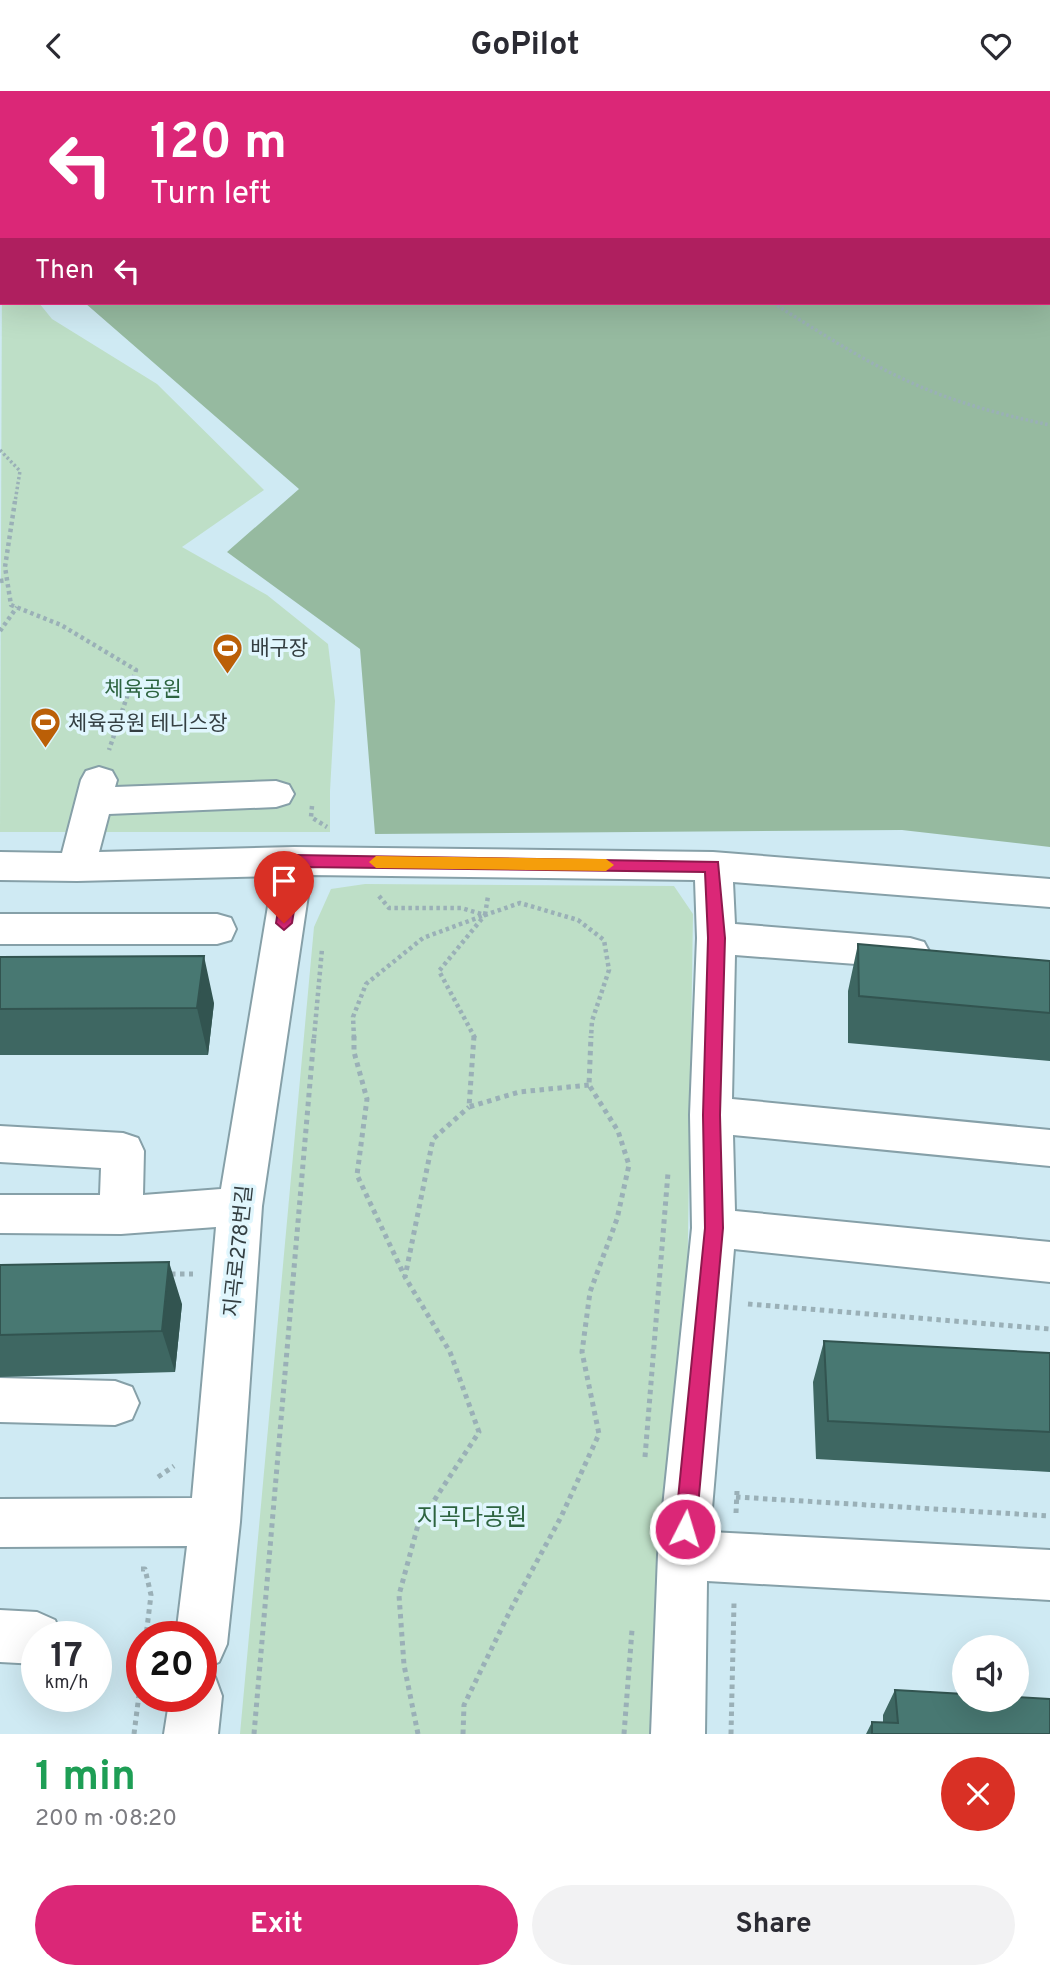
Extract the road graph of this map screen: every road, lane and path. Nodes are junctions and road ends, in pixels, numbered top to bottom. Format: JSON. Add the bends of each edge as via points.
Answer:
{"nodes":[{"id":1,"x":777,"y":305,"type":"edge"},
{"id":2,"x":1050,"y":425,"type":"edge"},
{"id":3,"x":0,"y":450,"type":"edge"},
{"id":4,"x":7,"y":580,"type":"junction"},
{"id":5,"x":0,"y":581,"type":"edge"},
{"id":6,"x":17,"y":607,"type":"junction"},
{"id":7,"x":0,"y":631,"type":"edge"},
{"id":8,"x":96,"y":791,"type":"junction"},
{"id":9,"x":276,"y":795,"type":"joint"},
{"id":10,"x":333,"y":830,"type":"dead end"},
{"id":11,"x":294,"y":861,"type":"junction"},
{"id":12,"x":0,"y":866,"type":"edge"},
{"id":13,"x":713,"y":866,"type":"junction"},
{"id":14,"x":77,"y":867,"type":"junction"},
{"id":15,"x":374,"y":888,"type":"dead end"},
{"id":16,"x":489,"y":890,"type":"dead end"},
{"id":17,"x":1050,"y":893,"type":"edge"},
{"id":18,"x":485,"y":915,"type":"junction"},
{"id":19,"x":0,"y":929,"type":"edge"},
{"id":20,"x":216,"y":929,"type":"dead end"},
{"id":21,"x":716,"y":938,"type":"junction"},
{"id":22,"x":322,"y":946,"type":"dead end"},
{"id":23,"x":941,"y":955,"type":"edge"},
{"id":24,"x":589,"y":1085,"type":"junction"},
{"id":25,"x":469,"y":1107,"type":"junction"},
{"id":26,"x":711,"y":1115,"type":"junction"},
{"id":27,"x":0,"y":1144,"type":"edge"},
{"id":28,"x":1050,"y":1148,"type":"edge"},
{"id":29,"x":669,"y":1164,"type":"dead end"},
{"id":30,"x":240,"y":1206,"type":"junction"},
{"id":31,"x":0,"y":1214,"type":"edge"},
{"id":32,"x":121,"y":1215,"type":"junction"},
{"id":33,"x":714,"y":1228,"type":"junction"},
{"id":34,"x":1050,"y":1262,"type":"edge"},
{"id":35,"x":161,"y":1274,"type":"edge"},
{"id":36,"x":201,"y":1275,"type":"dead end"},
{"id":37,"x":405,"y":1277,"type":"junction"},
{"id":38,"x":748,"y":1315,"type":"dead end"},
{"id":39,"x":1050,"y":1329,"type":"edge"},
{"id":40,"x":649,"y":1399,"type":"dead end"},
{"id":41,"x":0,"y":1400,"type":"edge"},
{"id":42,"x":115,"y":1403,"type":"dead end"},
{"id":43,"x":737,"y":1484,"type":"dead end"},
{"id":44,"x":736,"y":1497,"type":"junction"},
{"id":45,"x":1050,"y":1516,"type":"edge"},
{"id":46,"x":215,"y":1522,"type":"junction"},
{"id":47,"x":0,"y":1523,"type":"edge"},
{"id":48,"x":683,"y":1555,"type":"junction"},
{"id":49,"x":735,"y":1558,"type":"junction"},
{"id":50,"x":145,"y":1569,"type":"dead end"},
{"id":51,"x":1050,"y":1575,"type":"edge"},
{"id":52,"x":148,"y":1621,"type":"edge"},
{"id":53,"x":204,"y":1621,"type":"edge"},
{"id":54,"x":0,"y":1636,"type":"edge"},
{"id":55,"x":21,"y":1637,"type":"edge"},
{"id":56,"x":137,"y":1712,"type":"edge"},
{"id":57,"x":194,"y":1712,"type":"edge"},
{"id":58,"x":134,"y":1734,"type":"edge"},
{"id":59,"x":191,"y":1734,"type":"edge"},
{"id":60,"x":254,"y":1734,"type":"edge"},
{"id":61,"x":418,"y":1734,"type":"edge"},
{"id":62,"x":463,"y":1734,"type":"edge"},
{"id":63,"x":678,"y":1734,"type":"edge"},
{"id":64,"x":731,"y":1734,"type":"edge"}],
"edges":[{"from":1,"to":2,"type":"path","via":[[913,383],[969,405]]},
{"from":3,"to":4,"type":"path","via":[[20,471],[5,567]]},
{"from":4,"to":5,"type":"path"},
{"from":4,"to":6,"type":"path","via":[[11,605]]},
{"from":6,"to":7,"type":"path"},
{"from":6,"to":8,"type":"path","via":[[61,625],[136,670]]},
{"from":8,"to":9,"type":"street"},
{"from":8,"to":14,"type":"street"},
{"from":9,"to":10,"type":"path","via":[[313,796],[311,817]]},
{"from":11,"to":13,"type":"street"},
{"from":11,"to":14,"type":"street"},
{"from":11,"to":30,"type":"street","name":"지곡로278번길"},
{"from":12,"to":14,"type":"street"},
{"from":13,"to":17,"type":"street"},
{"from":13,"to":21,"type":"street"},
{"from":15,"to":18,"type":"path","via":[[388,908],[461,908]]},
{"from":16,"to":18,"type":"path"},
{"from":18,"to":24,"type":"path","via":[[520,903],[544,908],[578,921],[604,940],[609,970],[592,1021]]},
{"from":18,"to":25,"type":"path","via":[[439,971],[475,1038]]},
{"from":18,"to":37,"type":"path","via":[[423,938],[366,984],[353,1017],[354,1052],[367,1099],[357,1175]]},
{"from":19,"to":20,"type":"street"},
{"from":21,"to":23,"type":"street"},
{"from":21,"to":26,"type":"street"},
{"from":22,"to":60,"type":"path"},
{"from":24,"to":25,"type":"path","via":[[519,1092]]},
{"from":24,"to":62,"type":"path","via":[[618,1131],[629,1165],[617,1219],[590,1292],[582,1352],[599,1434],[464,1706]]},
{"from":25,"to":37,"type":"path","via":[[433,1139]]},
{"from":26,"to":28,"type":"street"},
{"from":26,"to":33,"type":"street"},
{"from":27,"to":32,"type":"street","via":[[123,1151]]},
{"from":29,"to":40,"type":"path"},
{"from":30,"to":32,"type":"street"},
{"from":30,"to":46,"type":"street","name":"지곡로278번길"},
{"from":31,"to":32,"type":"street"},
{"from":33,"to":34,"type":"street"},
{"from":33,"to":48,"type":"street"},
{"from":35,"to":36,"type":"path"},
{"from":37,"to":61,"type":"path","via":[[450,1352],[479,1432],[418,1525],[399,1595],[404,1665]]},
{"from":38,"to":39,"type":"path","via":[[748,1303]]},
{"from":41,"to":42,"type":"street"},
{"from":43,"to":44,"type":"path"},
{"from":44,"to":45,"type":"path"},
{"from":44,"to":49,"type":"path"},
{"from":46,"to":47,"type":"street"},
{"from":46,"to":53,"type":"street","name":"지곡로278번길"},
{"from":48,"to":49,"type":"street"},
{"from":48,"to":63,"type":"street"},
{"from":49,"to":51,"type":"street"},
{"from":49,"to":64,"type":"path"},
{"from":50,"to":52,"type":"path","via":[[151,1595]]},
{"from":54,"to":55,"type":"street"},
{"from":56,"to":58,"type":"path"},
{"from":57,"to":59,"type":"street"}]}
